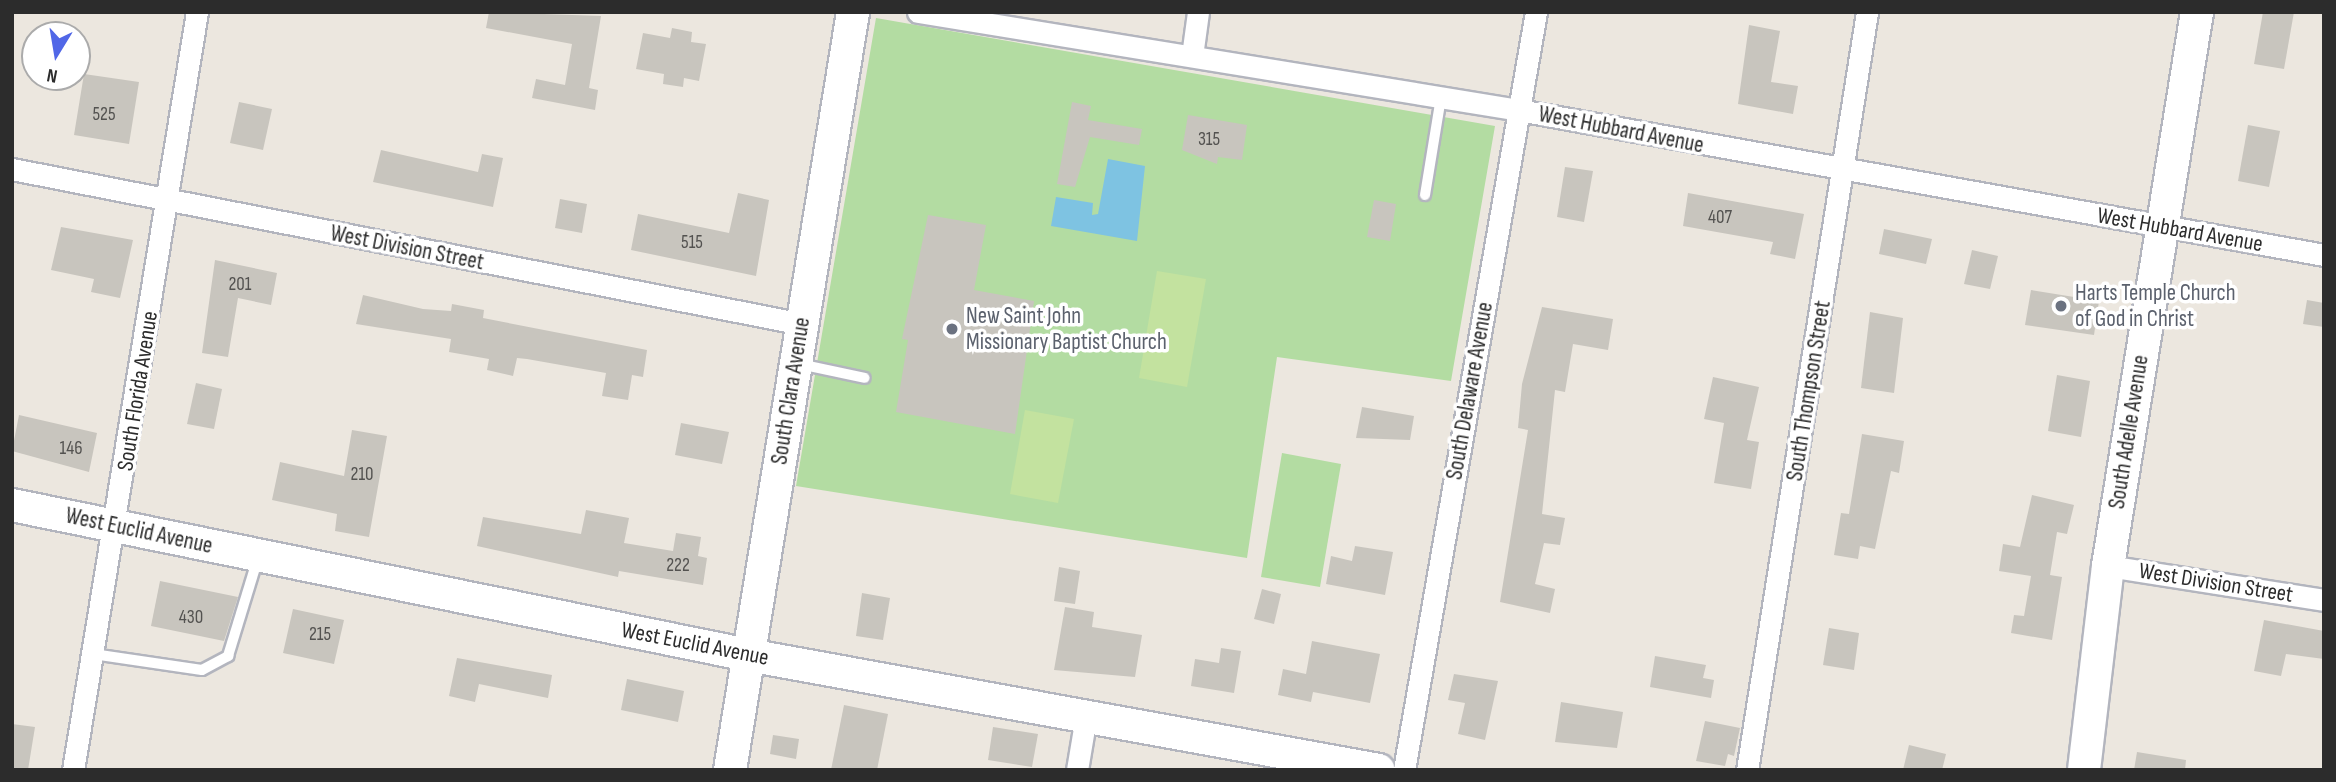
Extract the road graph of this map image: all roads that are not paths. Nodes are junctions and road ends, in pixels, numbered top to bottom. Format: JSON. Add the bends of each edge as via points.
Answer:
{"nodes":[{"id":1,"x":198,"y":12,"type":"edge"},
{"id":2,"x":853,"y":12,"type":"edge"},
{"id":3,"x":918,"y":12,"type":"edge"},
{"id":4,"x":1198,"y":12,"type":"edge"},
{"id":5,"x":1536,"y":12,"type":"edge"},
{"id":6,"x":1867,"y":12,"type":"edge"},
{"id":7,"x":2197,"y":12,"type":"edge"},
{"id":8,"x":1192,"y":56,"type":"junction"},
{"id":9,"x":1441,"y":97,"type":"junction"},
{"id":10,"x":1519,"y":110,"type":"junction"},
{"id":11,"x":12,"y":169,"type":"edge"},
{"id":12,"x":1844,"y":173,"type":"junction"},
{"id":13,"x":1425,"y":195,"type":"dead end"},
{"id":14,"x":168,"y":202,"type":"junction"},
{"id":15,"x":2161,"y":227,"type":"junction"},
{"id":16,"x":2324,"y":255,"type":"edge"},
{"id":17,"x":803,"y":324,"type":"junction"},
{"id":18,"x":796,"y":363,"type":"junction"},
{"id":19,"x":865,"y":378,"type":"dead end"},
{"id":20,"x":12,"y":505,"type":"edge"},
{"id":21,"x":116,"y":527,"type":"junction"},
{"id":22,"x":258,"y":556,"type":"junction"},
{"id":23,"x":2108,"y":566,"type":"junction"},
{"id":24,"x":2324,"y":600,"type":"edge"},
{"id":25,"x":93,"y":654,"type":"junction"},
{"id":26,"x":748,"y":655,"type":"junction"},
{"id":27,"x":1086,"y":716,"type":"junction"},
{"id":28,"x":73,"y":770,"type":"edge"},
{"id":29,"x":730,"y":770,"type":"edge"},
{"id":30,"x":1077,"y":770,"type":"edge"},
{"id":31,"x":1379,"y":770,"type":"edge"},
{"id":32,"x":1404,"y":770,"type":"edge"},
{"id":33,"x":1747,"y":770,"type":"edge"},
{"id":34,"x":2084,"y":770,"type":"edge"}],
"edges":[{"from":1,"to":14,"type":"street","name":"South Florida Avenue"},
{"from":2,"to":17,"type":"street","name":"South Clara Avenue"},
{"from":3,"to":8,"type":"street","name":"West Hubbard Avenue"},
{"from":4,"to":8,"type":"street"},
{"from":5,"to":10,"type":"street","name":"South Delaware Avenue"},
{"from":6,"to":12,"type":"street","name":"South Thompson Street"},
{"from":7,"to":15,"type":"street","name":"South Adelle Avenue"},
{"from":8,"to":9,"type":"street","name":"West Hubbard Avenue"},
{"from":9,"to":10,"type":"street","name":"West Hubbard Avenue"},
{"from":9,"to":13,"type":"lane"},
{"from":10,"to":12,"type":"street","name":"West Hubbard Avenue"},
{"from":10,"to":32,"type":"street","name":"South Delaware Avenue"},
{"from":11,"to":14,"type":"street","name":"West Division Street"},
{"from":12,"to":15,"type":"street","name":"West Hubbard Avenue"},
{"from":12,"to":33,"type":"street","name":"South Thompson Street"},
{"from":14,"to":17,"type":"street","name":"West Division Street"},
{"from":14,"to":21,"type":"street","name":"South Florida Avenue"},
{"from":15,"to":16,"type":"street","name":"West Hubbard Avenue"},
{"from":15,"to":23,"type":"street","name":"South Adelle Avenue"},
{"from":17,"to":18,"type":"street","name":"South Clara Avenue"},
{"from":18,"to":19,"type":"lane"},
{"from":18,"to":26,"type":"street","name":"South Clara Avenue"},
{"from":20,"to":21,"type":"street","name":"West Euclid Avenue"},
{"from":21,"to":22,"type":"street","name":"West Euclid Avenue"},
{"from":21,"to":25,"type":"street","name":"South Florida Avenue"},
{"from":22,"to":25,"type":"lane","via":[[228,656],[202,670]]},
{"from":22,"to":26,"type":"street","name":"West Euclid Avenue"},
{"from":23,"to":24,"type":"street","name":"West Division Street"},
{"from":23,"to":34,"type":"street","name":"South Adelle Avenue"},
{"from":25,"to":28,"type":"street","name":"South Florida Avenue"},
{"from":26,"to":27,"type":"street","name":"West Euclid Avenue"},
{"from":26,"to":29,"type":"street","name":"South Clara Avenue"},
{"from":27,"to":30,"type":"street"},
{"from":27,"to":31,"type":"street","name":"West Euclid Avenue"}]}
